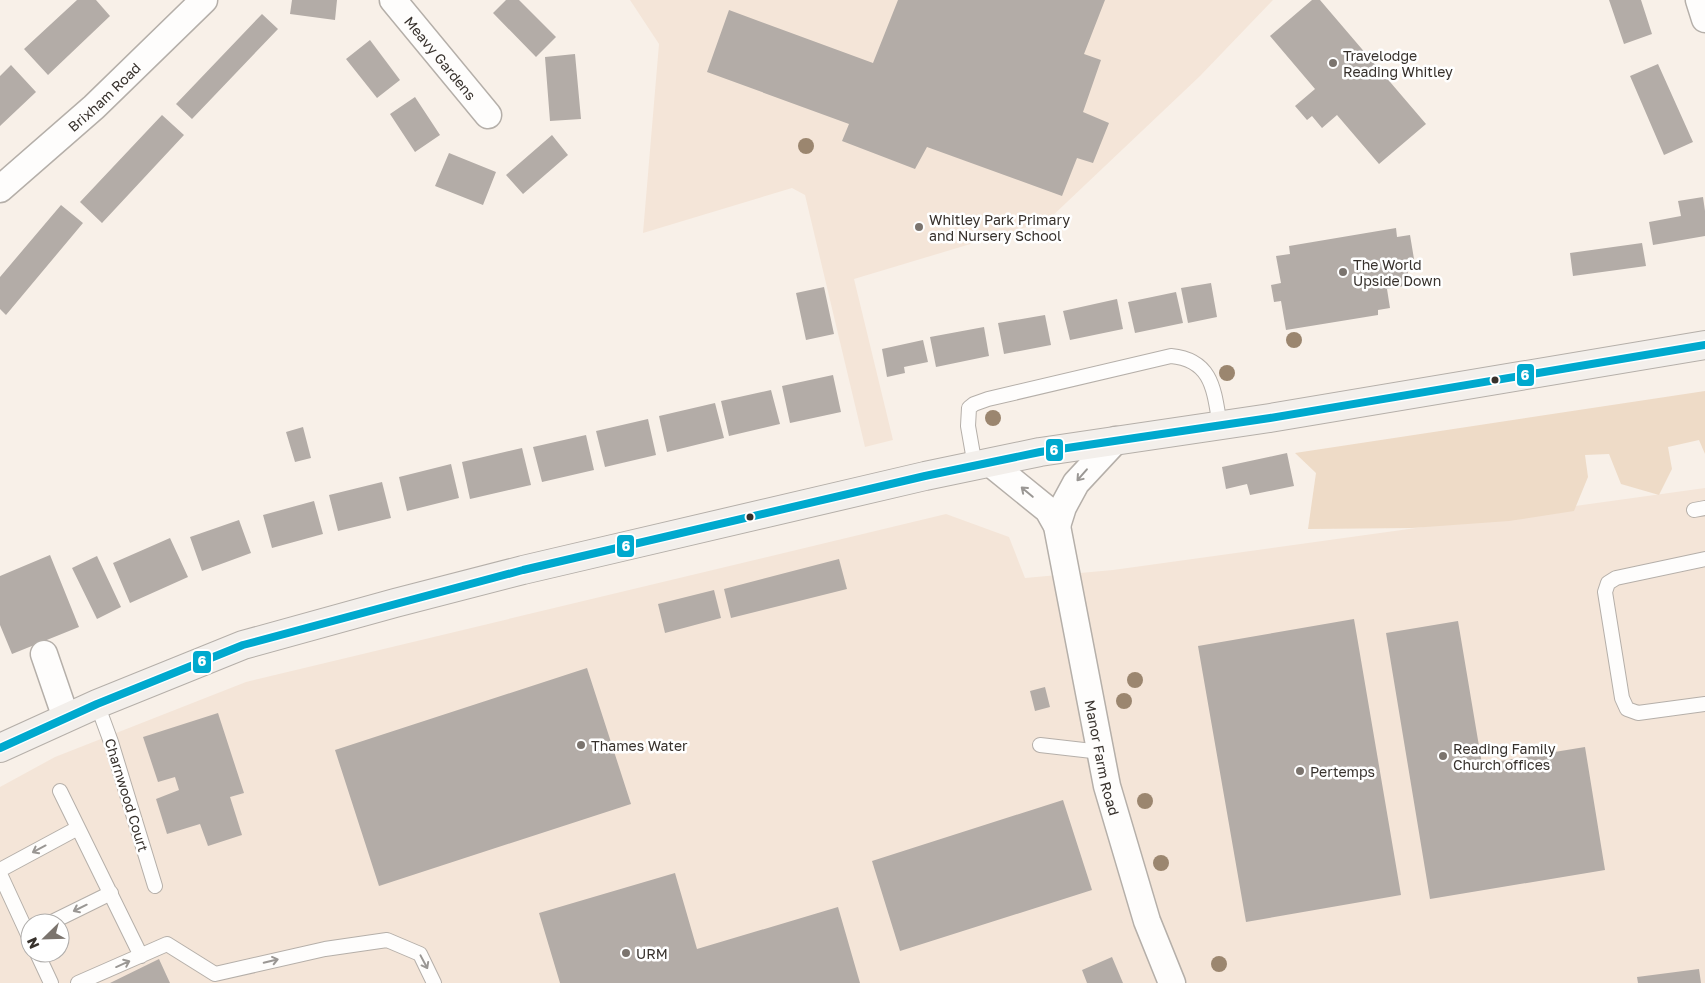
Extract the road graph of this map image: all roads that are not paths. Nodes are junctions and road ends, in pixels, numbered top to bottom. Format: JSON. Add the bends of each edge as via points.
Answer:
{"nodes":[{"id":1,"x":204,"y":0,"type":"edge"},
{"id":2,"x":393,"y":0,"type":"edge"},
{"id":3,"x":1699,"y":0,"type":"edge"},
{"id":4,"x":1705,"y":19,"type":"edge"},
{"id":5,"x":488,"y":116,"type":"dead end"},
{"id":6,"x":0,"y":189,"type":"edge"},
{"id":7,"x":1705,"y":345,"type":"edge"},
{"id":8,"x":1220,"y":426,"type":"junction"},
{"id":9,"x":1116,"y":440,"type":"junction"},
{"id":10,"x":983,"y":464,"type":"junction"},
{"id":11,"x":1057,"y":526,"type":"junction"},
{"id":12,"x":1705,"y":559,"type":"edge"},
{"id":13,"x":44,"y":654,"type":"dead end"},
{"id":14,"x":97,"y":704,"type":"junction"},
{"id":15,"x":1705,"y":704,"type":"edge"},
{"id":16,"x":66,"y":718,"type":"junction"},
{"id":17,"x":1040,"y":745,"type":"dead end"},
{"id":18,"x":0,"y":748,"type":"edge"},
{"id":19,"x":1101,"y":752,"type":"junction"},
{"id":20,"x":60,"y":791,"type":"dead end"},
{"id":21,"x":78,"y":828,"type":"junction"},
{"id":22,"x":0,"y":870,"type":"edge"},
{"id":23,"x":0,"y":874,"type":"edge"},
{"id":24,"x":155,"y":886,"type":"dead end"},
{"id":25,"x":110,"y":893,"type":"junction"},
{"id":26,"x":70,"y":913,"type":"edge"},
{"id":27,"x":20,"y":916,"type":"edge"},
{"id":28,"x":141,"y":956,"type":"junction"},
{"id":29,"x":42,"y":963,"type":"edge"},
{"id":30,"x":217,"y":979,"type":"edge"},
{"id":31,"x":51,"y":983,"type":"edge"},
{"id":32,"x":78,"y":983,"type":"edge"},
{"id":33,"x":434,"y":983,"type":"edge"},
{"id":34,"x":1172,"y":983,"type":"edge"}],
"edges":[{"from":1,"to":6,"type":"street","name":"Brixham Road","via":[[94,107]]},
{"from":2,"to":5,"type":"street","name":"Meavy Gardens"},
{"from":3,"to":4,"type":"street"},
{"from":7,"to":8,"type":"main road"},
{"from":8,"to":9,"type":"main road"},
{"from":8,"to":10,"type":"lane","via":[[1211,380],[1192,360],[1171,356],[974,404],[968,416]]},
{"from":9,"to":10,"type":"main road"},
{"from":9,"to":11,"type":"street","one_way":true,"via":[[1076,483]]},
{"from":11,"to":10,"type":"street","name":"Manor Farm Road","one_way":true,"via":[[1048,510]]},
{"from":10,"to":14,"type":"main road","via":[[395,602],[243,645]]},
{"from":11,"to":19,"type":"street","name":"Manor Farm Road"},
{"from":12,"to":15,"type":"lane","via":[[1616,578],[1608,583],[1605,592],[1622,698],[1627,709],[1638,713]]},
{"from":13,"to":16,"type":"street"},
{"from":14,"to":16,"type":"main road"},
{"from":14,"to":24,"type":"lane","name":"Charnwood Court"},
{"from":16,"to":18,"type":"main road"},
{"from":17,"to":19,"type":"lane"},
{"from":19,"to":34,"type":"street","name":"Manor Farm Road","via":[[1107,786],[1148,922]]},
{"from":20,"to":21,"type":"lane"},
{"from":21,"to":22,"type":"lane","one_way":true},
{"from":21,"to":25,"type":"lane"},
{"from":23,"to":27,"type":"lane"},
{"from":25,"to":26,"type":"lane","one_way":true},
{"from":25,"to":28,"type":"lane"},
{"from":28,"to":30,"type":"lane","via":[[167,944]]},
{"from":32,"to":28,"type":"lane","one_way":true},
{"from":29,"to":31,"type":"lane"},
{"from":30,"to":33,"type":"lane","one_way":true,"via":[[325,949],[387,940],[420,954]]}]}
